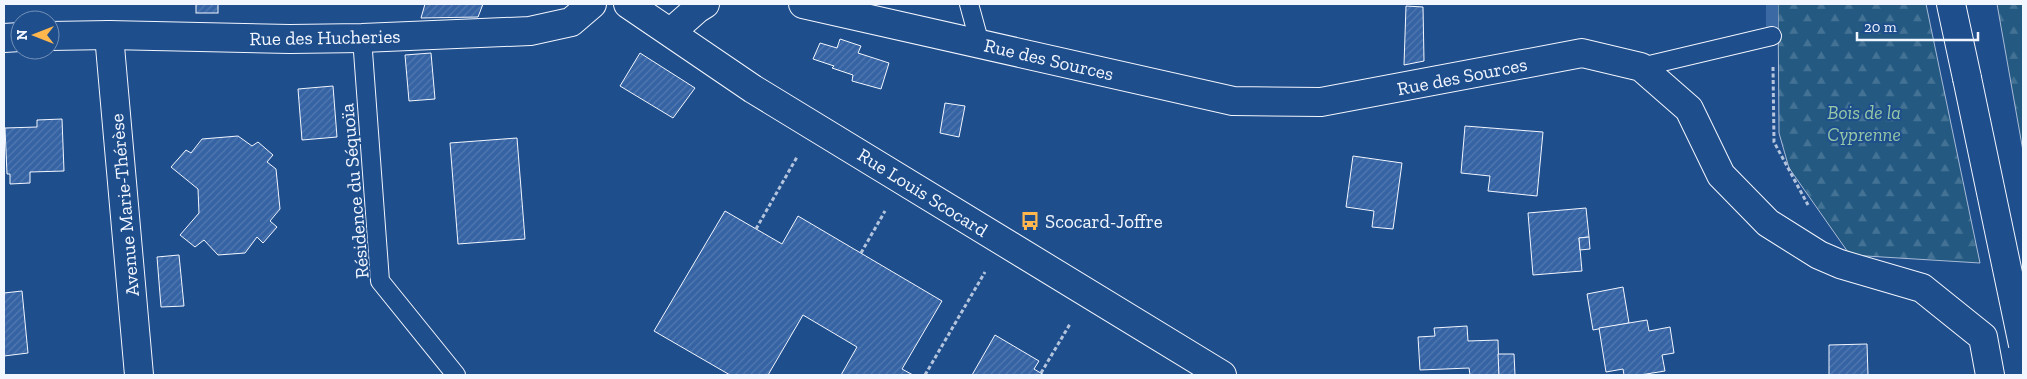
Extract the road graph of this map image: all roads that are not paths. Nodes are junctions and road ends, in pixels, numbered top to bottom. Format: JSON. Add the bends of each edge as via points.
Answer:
{"nodes":[{"id":1,"x":592,"y":4,"type":"edge"},
{"id":2,"x":628,"y":4,"type":"edge"},
{"id":3,"x":706,"y":4,"type":"edge"},
{"id":4,"x":803,"y":4,"type":"edge"},
{"id":5,"x":970,"y":4,"type":"edge"},
{"id":6,"x":1951,"y":4,"type":"edge"},
{"id":7,"x":671,"y":32,"type":"junction"},
{"id":8,"x":109,"y":35,"type":"junction"},
{"id":9,"x":60,"y":36,"type":"edge"},
{"id":10,"x":1772,"y":36,"type":"road end"},
{"id":11,"x":362,"y":38,"type":"junction"},
{"id":12,"x":980,"y":44,"type":"junction"},
{"id":13,"x":1641,"y":67,"type":"junction"},
{"id":14,"x":2023,"y":345,"type":"edge"},
{"id":15,"x":140,"y":375,"type":"edge"},
{"id":16,"x":456,"y":375,"type":"edge"},
{"id":17,"x":1222,"y":375,"type":"edge"},
{"id":18,"x":1990,"y":375,"type":"edge"}],
"edges":[{"from":1,"to":11,"type":"street","name":"Rue des Hucheries","via":[[571,22],[530,31]]},
{"from":2,"to":7,"type":"street","name":"Rue Louis Scocard"},
{"from":3,"to":7,"type":"street"},
{"from":4,"to":12,"type":"street","name":"Rue des Sources"},
{"from":5,"to":12,"type":"lane"},
{"from":6,"to":14,"type":"street","bridge":true},
{"from":7,"to":17,"type":"street","name":"Rue Louis Scocard","via":[[753,89]]},
{"from":8,"to":9,"type":"street","name":"Rue des Hucheries"},
{"from":8,"to":11,"type":"street","name":"Rue des Hucheries"},
{"from":8,"to":15,"type":"street","name":"Avenue Marie-Thérèse"},
{"from":10,"to":13,"type":"lane"},
{"from":11,"to":16,"type":"lane","name":"Résidence du Séquoïa","via":[[380,281]]},
{"from":12,"to":13,"type":"street","name":"Rue des Sources","via":[[1233,101],[1321,102],[1582,54]]},
{"from":13,"to":18,"type":"street","name":"Rue des Sources","via":[[1689,109],[1721,175],[1768,223],[1819,255],[1840,264],[1922,288],[1983,337]]}]}
